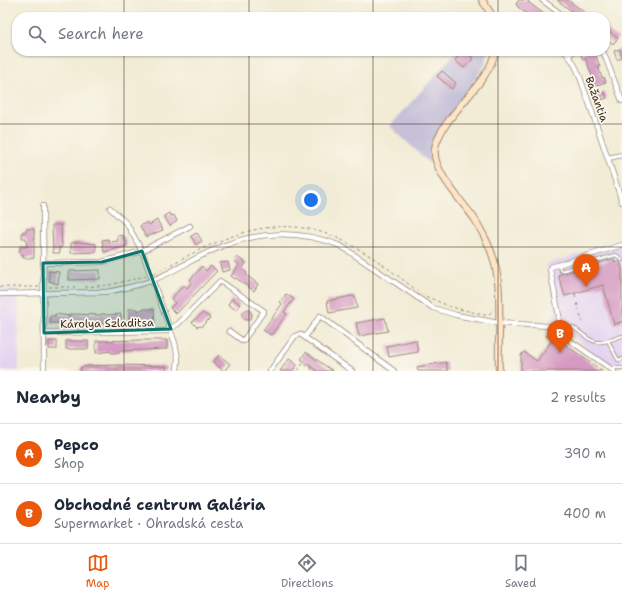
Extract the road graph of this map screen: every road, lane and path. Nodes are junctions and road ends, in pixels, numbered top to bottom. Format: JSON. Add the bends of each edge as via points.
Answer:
{"nodes":[{"id":1,"x":482,"y":0,"type":"edge"},
{"id":2,"x":542,"y":0,"type":"edge"},
{"id":3,"x":490,"y":12,"type":"edge"},
{"id":4,"x":558,"y":12,"type":"edge"},
{"id":5,"x":493,"y":56,"type":"edge"},
{"id":6,"x":569,"y":56,"type":"edge"},
{"id":7,"x":605,"y":56,"type":"edge"},
{"id":8,"x":622,"y":101,"type":"edge"},
{"id":9,"x":622,"y":154,"type":"edge"},
{"id":10,"x":608,"y":158,"type":"junction"},
{"id":11,"x":622,"y":202,"type":"edge"},
{"id":12,"x":43,"y":206,"type":"dead end"},
{"id":13,"x":110,"y":208,"type":"dead end"},
{"id":14,"x":190,"y":226,"type":"dead end"},
{"id":15,"x":622,"y":245,"type":"edge"},
{"id":16,"x":142,"y":251,"type":"junction"},
{"id":17,"x":622,"y":260,"type":"edge"},
{"id":18,"x":43,"y":262,"type":"junction"},
{"id":19,"x":557,"y":264,"type":"junction"},
{"id":20,"x":154,"y":273,"type":"dead end"},
{"id":21,"x":148,"y":275,"type":"dead end"},
{"id":22,"x":153,"y":280,"type":"junction"},
{"id":23,"x":0,"y":287,"type":"edge"},
{"id":24,"x":43,"y":287,"type":"junction"},
{"id":25,"x":0,"y":294,"type":"edge"},
{"id":26,"x":43,"y":294,"type":"junction"},
{"id":27,"x":574,"y":294,"type":"dead end"},
{"id":28,"x":576,"y":299,"type":"dead end"},
{"id":29,"x":577,"y":303,"type":"dead end"},
{"id":30,"x":495,"y":309,"type":"dead end"},
{"id":31,"x":579,"y":310,"type":"dead end"},
{"id":32,"x":488,"y":314,"type":"junction"},
{"id":33,"x":580,"y":315,"type":"dead end"},
{"id":34,"x":490,"y":318,"type":"dead end"},
{"id":35,"x":582,"y":322,"type":"dead end"},
{"id":36,"x":622,"y":322,"type":"edge"},
{"id":37,"x":498,"y":323,"type":"junction"},
{"id":38,"x":613,"y":325,"type":"dead end"},
{"id":39,"x":573,"y":327,"type":"dead end"},
{"id":40,"x":554,"y":328,"type":"junction"},
{"id":41,"x":171,"y":329,"type":"junction"},
{"id":42,"x":229,"y":331,"type":"dead end"},
{"id":43,"x":44,"y":333,"type":"junction"},
{"id":44,"x":622,"y":336,"type":"edge"},
{"id":45,"x":305,"y":337,"type":"junction"},
{"id":46,"x":608,"y":341,"type":"junction"},
{"id":47,"x":622,"y":359,"type":"edge"},
{"id":48,"x":608,"y":367,"type":"junction"},
{"id":49,"x":622,"y":368,"type":"edge"},
{"id":50,"x":44,"y":371,"type":"edge"},
{"id":51,"x":177,"y":371,"type":"edge"},
{"id":52,"x":270,"y":371,"type":"edge"},
{"id":53,"x":298,"y":371,"type":"edge"},
{"id":54,"x":315,"y":371,"type":"edge"},
{"id":55,"x":352,"y":371,"type":"edge"},
{"id":56,"x":394,"y":371,"type":"edge"},
{"id":57,"x":499,"y":371,"type":"edge"},
{"id":58,"x":614,"y":371,"type":"edge"}],
"edges":[{"from":1,"to":3,"type":"street"},
{"from":2,"to":4,"type":"street"},
{"from":5,"to":37,"type":"street","via":[[489,68],[440,134],[435,157],[440,171],[474,219],[495,263],[499,295]]},
{"from":6,"to":10,"type":"street","name":"Bažantia","via":[[580,78]]},
{"from":7,"to":8,"type":"street"},
{"from":9,"to":10,"type":"street"},
{"from":10,"to":11,"type":"street","name":"Bažantia"},
{"from":12,"to":18,"type":"street"},
{"from":13,"to":16,"type":"street","via":[[127,224]]},
{"from":14,"to":16,"type":"street"},
{"from":15,"to":19,"type":"street"},
{"from":16,"to":18,"type":"street","via":[[102,262]]},
{"from":16,"to":22,"type":"street"},
{"from":17,"to":19,"type":"lane","via":[[616,255],[561,271]]},
{"from":18,"to":24,"type":"street"},
{"from":19,"to":40,"type":"street","via":[[550,269],[559,316]]},
{"from":20,"to":32,"type":"path","via":[[209,244],[238,233],[272,227],[302,228],[335,237],[352,245],[436,302]]},
{"from":21,"to":24,"type":"path","via":[[96,287]]},
{"from":22,"to":26,"type":"street","via":[[106,292]]},
{"from":22,"to":37,"type":"street","via":[[235,241],[272,233],[295,234],[326,240],[341,246],[433,308]]},
{"from":22,"to":41,"type":"street"},
{"from":23,"to":24,"type":"path"},
{"from":24,"to":26,"type":"street"},
{"from":25,"to":26,"type":"street"},
{"from":26,"to":43,"type":"street"},
{"from":27,"to":28,"type":"path"},
{"from":29,"to":31,"type":"path"},
{"from":30,"to":32,"type":"path"},
{"from":32,"to":34,"type":"path"},
{"from":33,"to":35,"type":"path"},
{"from":36,"to":38,"type":"path"},
{"from":37,"to":40,"type":"street","via":[[539,324]]},
{"from":37,"to":57,"type":"street"},
{"from":39,"to":46,"type":"lane","via":[[593,343]]},
{"from":40,"to":48,"type":"street"},
{"from":41,"to":42,"type":"street","via":[[220,281],[264,311],[244,341]]},
{"from":41,"to":43,"type":"street","name":"Károlya Szladitsa"},
{"from":41,"to":51,"type":"street","via":[[178,358]]},
{"from":43,"to":50,"type":"street"},
{"from":44,"to":46,"type":"lane"},
{"from":45,"to":52,"type":"street","via":[[300,334],[295,336]]},
{"from":45,"to":55,"type":"street"},
{"from":45,"to":56,"type":"street","via":[[320,316]]},
{"from":46,"to":47,"type":"lane","via":[[618,360]]},
{"from":48,"to":49,"type":"lane"},
{"from":48,"to":58,"type":"street"},
{"from":53,"to":54,"type":"path","via":[[303,363]]}]}
